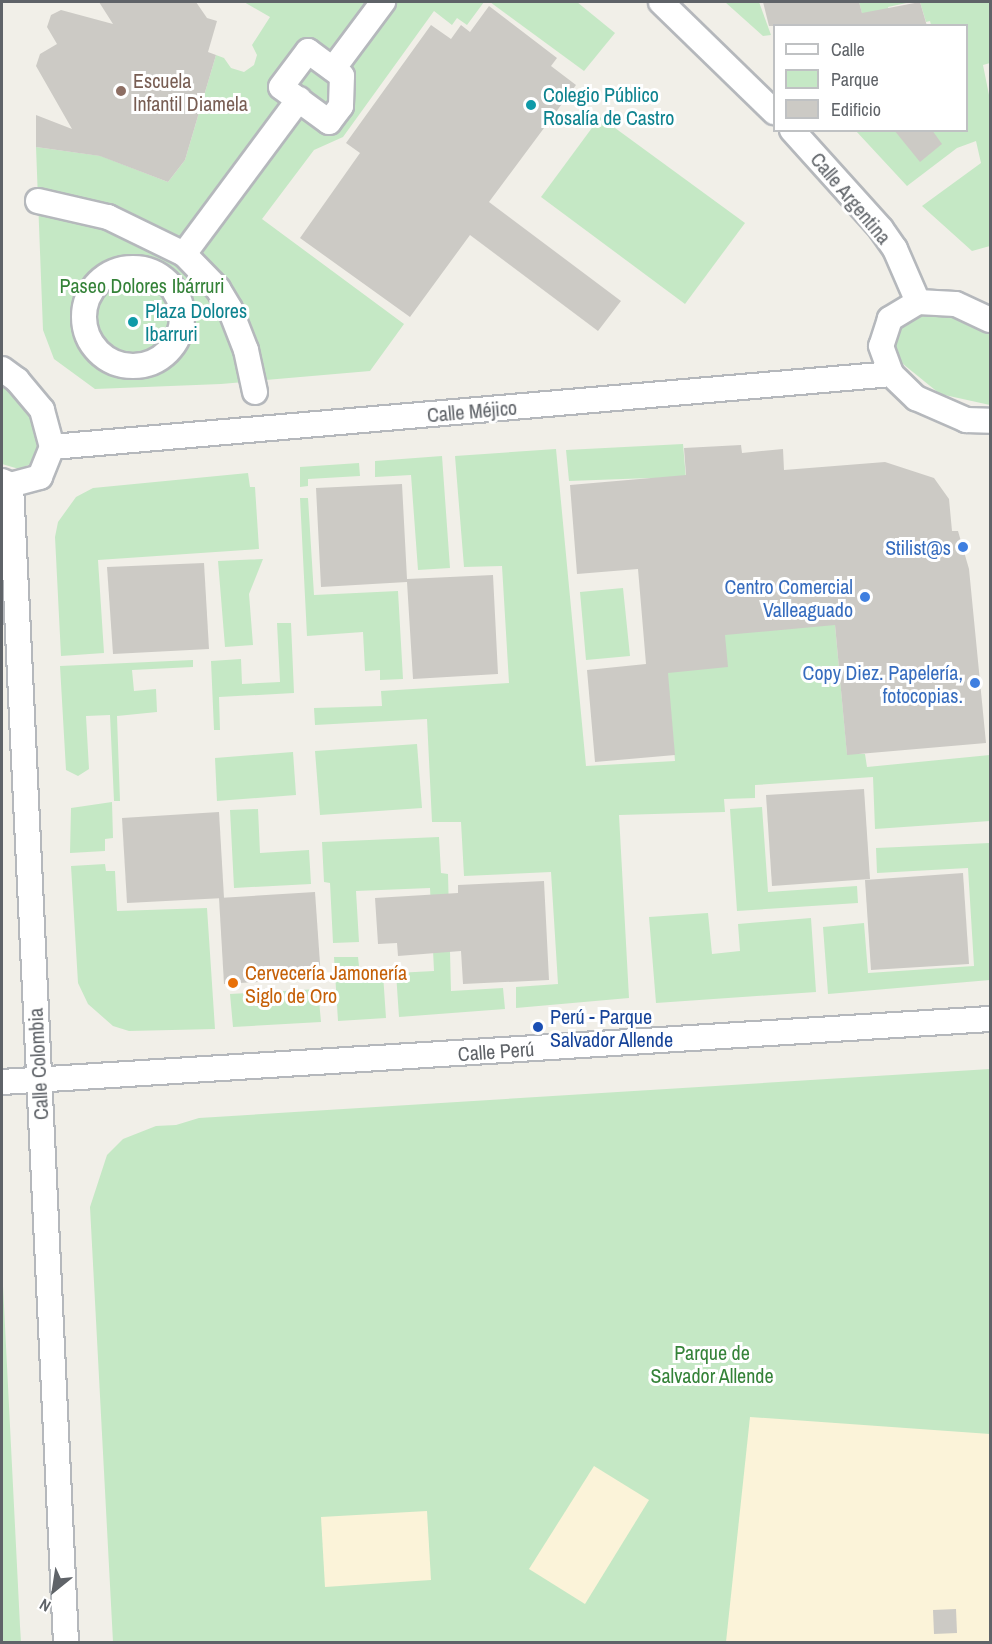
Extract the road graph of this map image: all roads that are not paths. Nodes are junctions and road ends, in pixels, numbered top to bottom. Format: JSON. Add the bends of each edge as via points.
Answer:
{"nodes":[{"id":1,"x":383,"y":2,"type":"edge"},
{"id":2,"x":661,"y":2,"type":"edge"},
{"id":3,"x":333,"y":69,"type":"junction"},
{"id":4,"x":298,"y":99,"type":"junction"},
{"id":5,"x":773,"y":111,"type":"edge"},
{"id":6,"x":794,"y":132,"type":"edge"},
{"id":7,"x":38,"y":201,"type":"dead end"},
{"id":8,"x":159,"y":238,"type":"junction"},
{"id":9,"x":184,"y":254,"type":"junction"},
{"id":10,"x":137,"y":268,"type":"junction"},
{"id":11,"x":202,"y":271,"type":"junction"},
{"id":12,"x":918,"y":302,"type":"junction"},
{"id":13,"x":181,"y":306,"type":"junction"},
{"id":14,"x":990,"y":320,"type":"edge"},
{"id":15,"x":2,"y":369,"type":"edge"},
{"id":16,"x":891,"y":374,"type":"junction"},
{"id":17,"x":255,"y":392,"type":"dead end"},
{"id":18,"x":990,"y":421,"type":"edge"},
{"id":19,"x":52,"y":447,"type":"junction"},
{"id":20,"x":6,"y":483,"type":"edge"},
{"id":21,"x":990,"y":1019,"type":"edge"},
{"id":22,"x":39,"y":1080,"type":"junction"},
{"id":23,"x":2,"y":1082,"type":"edge"},
{"id":24,"x":66,"y":1642,"type":"edge"}],
"edges":[{"from":1,"to":3,"type":"street"},
{"from":2,"to":5,"type":"street"},
{"from":3,"to":4,"type":"street","via":[[308,51],[281,87]]},
{"from":3,"to":4,"type":"street","via":[[342,76],[341,106],[329,122]]},
{"from":4,"to":9,"type":"street"},
{"from":6,"to":12,"type":"street","name":"Calle Argentina","via":[[881,229],[895,249]]},
{"from":7,"to":8,"type":"street","via":[[108,217]]},
{"from":8,"to":9,"type":"street"},
{"from":8,"to":10,"type":"street"},
{"from":9,"to":11,"type":"street"},
{"from":10,"to":13,"type":"street","via":[[170,284]]},
{"from":10,"to":13,"type":"street","via":[[107,276],[87,300],[86,331],[104,357],[132,366],[161,358],[179,335]]},
{"from":11,"to":13,"type":"street"},
{"from":11,"to":17,"type":"street","via":[[230,309],[246,351]]},
{"from":12,"to":14,"type":"street","via":[[954,304]]},
{"from":12,"to":16,"type":"street","via":[[890,319],[884,333],[881,346]]},
{"from":15,"to":19,"type":"street","via":[[17,380],[42,410]]},
{"from":16,"to":18,"type":"street","via":[[916,398],[941,412],[966,420]]},
{"from":16,"to":19,"type":"street","name":"Calle Méjico"},
{"from":19,"to":20,"type":"street","via":[[40,477]]},
{"from":20,"to":22,"type":"street","name":"Calle Colombia"},
{"from":21,"to":22,"type":"street","name":"Calle Perú"},
{"from":22,"to":23,"type":"street","name":"Calle Perú"},
{"from":22,"to":24,"type":"street","name":"Calle Colombia"}]}
